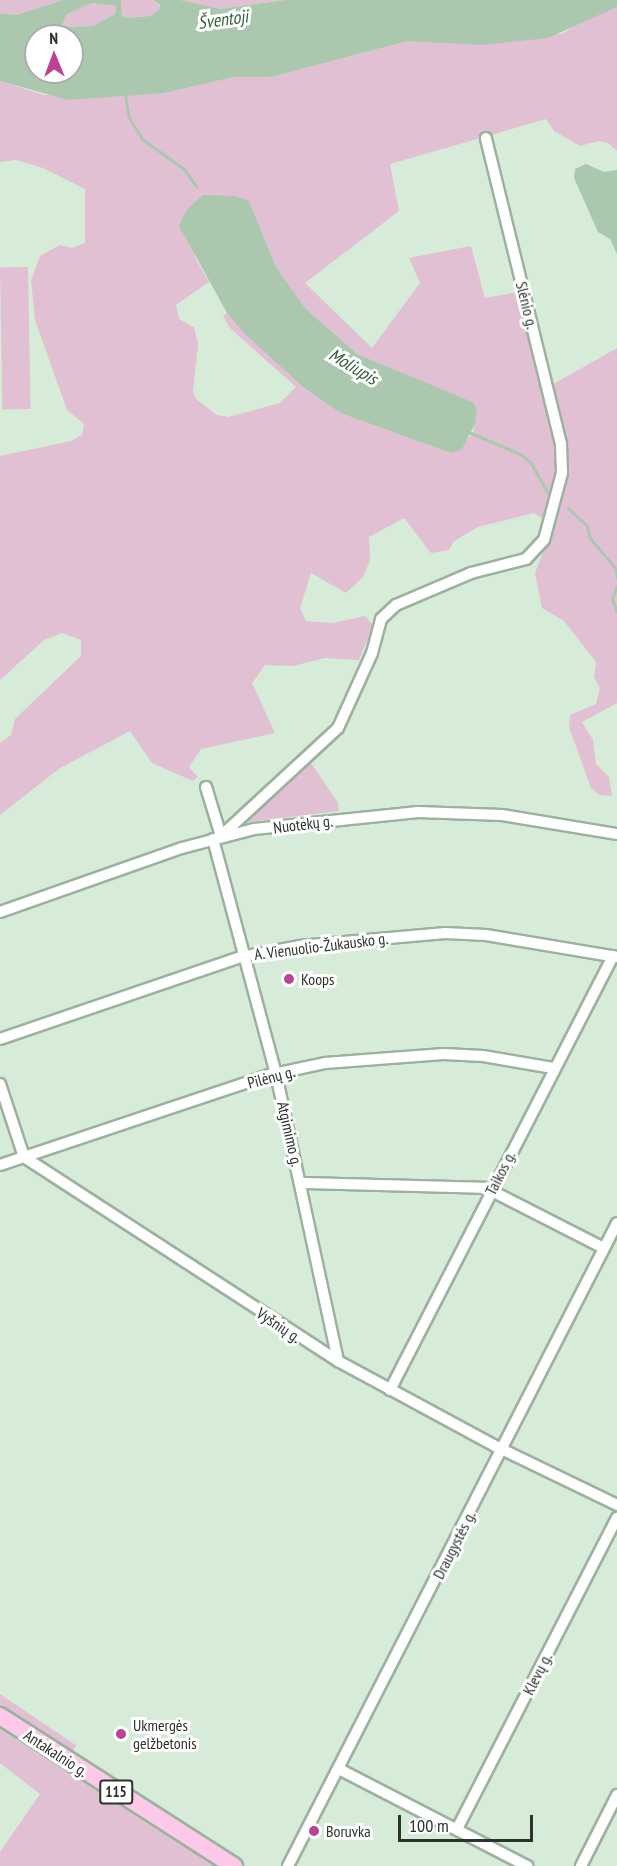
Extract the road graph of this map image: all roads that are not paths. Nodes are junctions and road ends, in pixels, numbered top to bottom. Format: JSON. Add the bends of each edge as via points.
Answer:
{"nodes":[{"id":1,"x":486,"y":138,"type":"dead end"},
{"id":2,"x":206,"y":787,"type":"dead end"},
{"id":3,"x":617,"y":834,"type":"edge"},
{"id":4,"x":217,"y":838,"type":"junction"},
{"id":5,"x":0,"y":912,"type":"edge"},
{"id":6,"x":246,"y":956,"type":"junction"},
{"id":7,"x":615,"y":957,"type":"edge"},
{"id":8,"x":0,"y":1039,"type":"edge"},
{"id":9,"x":553,"y":1068,"type":"junction"},
{"id":10,"x":276,"y":1074,"type":"junction"},
{"id":11,"x":0,"y":1084,"type":"edge"},
{"id":12,"x":24,"y":1157,"type":"junction"},
{"id":13,"x":0,"y":1165,"type":"edge"},
{"id":14,"x":301,"y":1183,"type":"junction"},
{"id":15,"x":491,"y":1190,"type":"junction"},
{"id":16,"x":617,"y":1223,"type":"edge"},
{"id":17,"x":604,"y":1248,"type":"junction"},
{"id":18,"x":338,"y":1361,"type":"junction"},
{"id":19,"x":390,"y":1390,"type":"junction"},
{"id":20,"x":502,"y":1449,"type":"junction"},
{"id":21,"x":617,"y":1505,"type":"edge"},
{"id":22,"x":617,"y":1518,"type":"edge"},
{"id":23,"x":0,"y":1716,"type":"edge"},
{"id":24,"x":339,"y":1769,"type":"junction"},
{"id":25,"x":617,"y":1794,"type":"edge"},
{"id":26,"x":457,"y":1829,"type":"junction"},
{"id":27,"x":234,"y":1866,"type":"edge"},
{"id":28,"x":288,"y":1866,"type":"edge"},
{"id":29,"x":527,"y":1866,"type":"edge"},
{"id":30,"x":581,"y":1866,"type":"edge"}],
"edges":[{"from":1,"to":4,"type":"street","name":"Slėnio g.","via":[[561,444],[562,473],[553,515],[537,550],[526,559],[471,573],[396,605],[381,619],[372,653],[338,728]]},
{"from":2,"to":4,"type":"street","name":"Atgimimo g."},
{"from":3,"to":4,"type":"street","name":"Nuotekų g.","via":[[502,815],[418,812]]},
{"from":4,"to":5,"type":"street","name":"Nuotekų g."},
{"from":4,"to":6,"type":"street","name":"Atgimimo g."},
{"from":6,"to":7,"type":"street","name":"A. Vienuolio-Žukausko g.","via":[[309,945],[445,933],[486,935]]},
{"from":6,"to":8,"type":"street","name":"A. Vienuolio-Žukausko g."},
{"from":6,"to":10,"type":"street","name":"Atgimimo g."},
{"from":7,"to":9,"type":"street","name":"Taikos g."},
{"from":9,"to":10,"type":"street","name":"Pilėnų g.","via":[[444,1054],[364,1057]]},
{"from":9,"to":15,"type":"street","name":"Taikos g."},
{"from":10,"to":12,"type":"street","name":"Pilėnų g."},
{"from":10,"to":14,"type":"street","name":"Atgimimo g."},
{"from":11,"to":12,"type":"street"},
{"from":12,"to":13,"type":"street","name":"Pilėnų g."},
{"from":12,"to":18,"type":"street","name":"Vyšnių g."},
{"from":14,"to":15,"type":"street","via":[[469,1185]]},
{"from":14,"to":18,"type":"street","name":"Atgimimo g."},
{"from":15,"to":17,"type":"street"},
{"from":15,"to":19,"type":"street","name":"Taikos g."},
{"from":16,"to":17,"type":"street","name":"Draugystės g."},
{"from":17,"to":20,"type":"street","name":"Draugystės g."},
{"from":18,"to":19,"type":"street","name":"Vyšnių g."},
{"from":19,"to":20,"type":"street","name":"Vyšnių g."},
{"from":20,"to":21,"type":"street","name":"Vyšnių g."},
{"from":20,"to":24,"type":"street","name":"Draugystės g."},
{"from":22,"to":26,"type":"street","name":"Klevų g."},
{"from":23,"to":27,"type":"main road","name":"Antakalnio g.","number":"115"},
{"from":24,"to":26,"type":"street"},
{"from":24,"to":28,"type":"street","name":"Draugystės g."},
{"from":25,"to":30,"type":"street"},
{"from":26,"to":29,"type":"street"}]}
